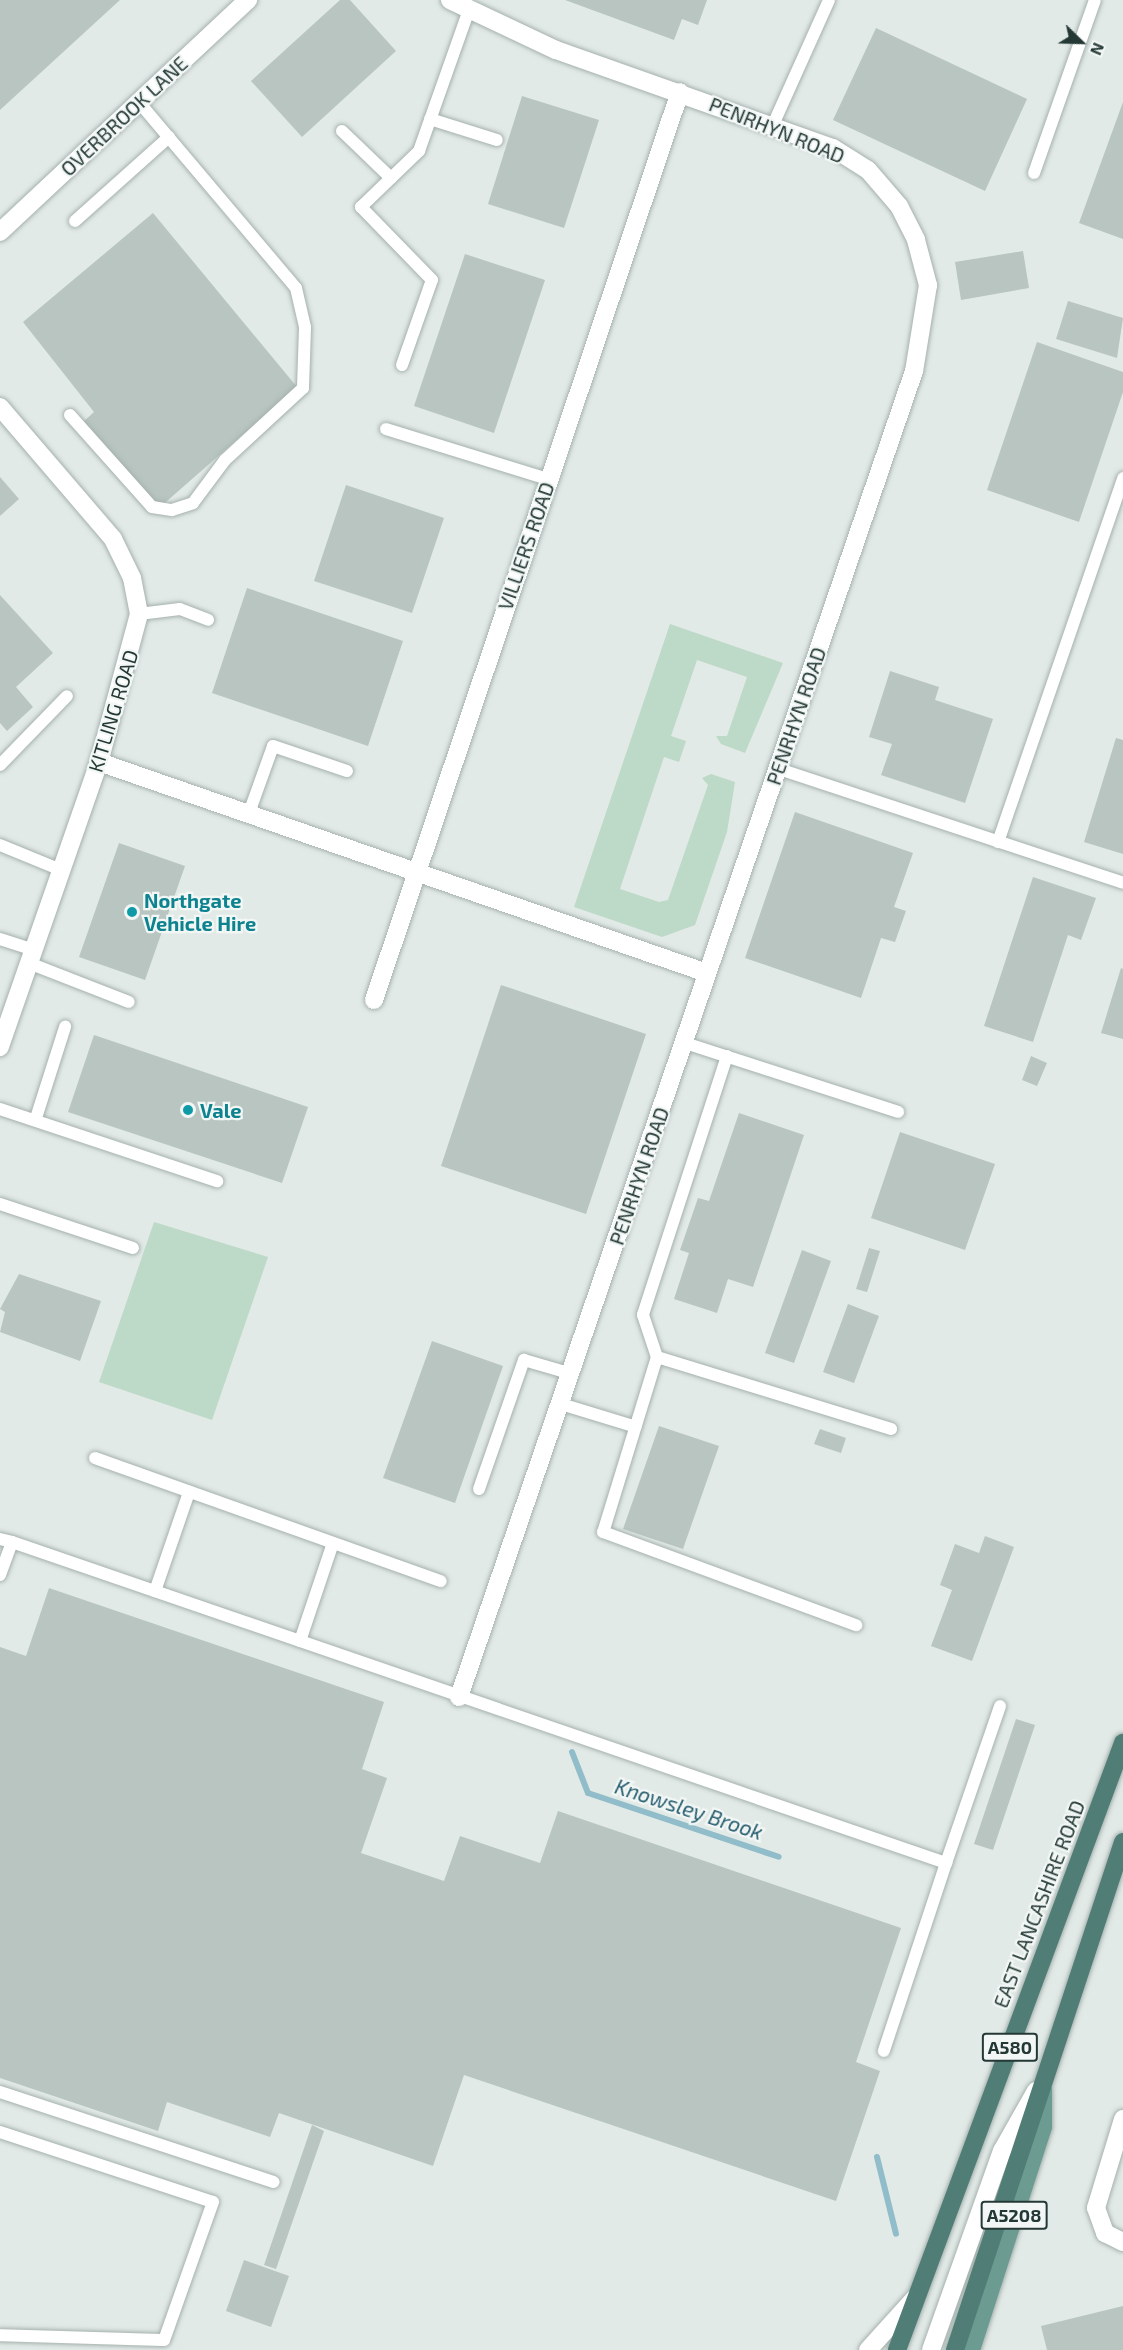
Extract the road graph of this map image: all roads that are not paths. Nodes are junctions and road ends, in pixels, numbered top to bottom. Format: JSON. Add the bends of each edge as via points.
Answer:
{"nodes":[{"id":1,"x":248,"y":0,"type":"edge"},
{"id":2,"x":450,"y":0,"type":"edge"},
{"id":3,"x":829,"y":0,"type":"edge"},
{"id":4,"x":1095,"y":0,"type":"edge"},
{"id":5,"x":469,"y":10,"type":"junction"},
{"id":6,"x":680,"y":92,"type":"junction"},
{"id":7,"x":139,"y":102,"type":"junction"},
{"id":8,"x":430,"y":119,"type":"junction"},
{"id":9,"x":772,"y":127,"type":"junction"},
{"id":10,"x":342,"y":131,"type":"dead end"},
{"id":11,"x":169,"y":137,"type":"junction"},
{"id":12,"x":497,"y":141,"type":"dead end"},
{"id":13,"x":1034,"y":173,"type":"dead end"},
{"id":14,"x":391,"y":178,"type":"junction"},
{"id":15,"x":75,"y":220,"type":"dead end"},
{"id":16,"x":0,"y":232,"type":"edge"},
{"id":17,"x":402,"y":365,"type":"dead end"},
{"id":18,"x":0,"y":407,"type":"edge"},
{"id":19,"x":70,"y":415,"type":"dead end"},
{"id":20,"x":386,"y":429,"type":"dead end"},
{"id":21,"x":1123,"y":478,"type":"edge"},
{"id":22,"x":548,"y":479,"type":"junction"},
{"id":23,"x":139,"y":615,"type":"junction"},
{"id":24,"x":208,"y":620,"type":"dead end"},
{"id":25,"x":67,"y":696,"type":"dead end"},
{"id":26,"x":99,"y":762,"type":"junction"},
{"id":27,"x":0,"y":765,"type":"edge"},
{"id":28,"x":779,"y":769,"type":"junction"},
{"id":29,"x":347,"y":771,"type":"dead end"},
{"id":30,"x":249,"y":813,"type":"junction"},
{"id":31,"x":999,"y":842,"type":"junction"},
{"id":32,"x":0,"y":845,"type":"edge"},
{"id":33,"x":61,"y":870,"type":"junction"},
{"id":34,"x":416,"y":873,"type":"junction"},
{"id":35,"x":1123,"y":883,"type":"edge"},
{"id":36,"x":0,"y":939,"type":"edge"},
{"id":37,"x":31,"y":956,"type":"junction"},
{"id":38,"x":707,"y":973,"type":"junction"},
{"id":39,"x":374,"y":1000,"type":"dead end"},
{"id":40,"x":129,"y":1002,"type":"dead end"},
{"id":41,"x":65,"y":1027,"type":"dead end"},
{"id":42,"x":685,"y":1043,"type":"junction"},
{"id":43,"x":0,"y":1047,"type":"edge"},
{"id":44,"x":727,"y":1056,"type":"junction"},
{"id":45,"x":0,"y":1108,"type":"edge"},
{"id":46,"x":898,"y":1112,"type":"dead end"},
{"id":47,"x":36,"y":1118,"type":"junction"},
{"id":48,"x":217,"y":1181,"type":"dead end"},
{"id":49,"x":0,"y":1204,"type":"edge"},
{"id":50,"x":133,"y":1248,"type":"dead end"},
{"id":51,"x":657,"y":1357,"type":"junction"},
{"id":52,"x":572,"y":1374,"type":"junction"},
{"id":53,"x":561,"y":1404,"type":"junction"},
{"id":54,"x":636,"y":1427,"type":"junction"},
{"id":55,"x":891,"y":1430,"type":"dead end"},
{"id":56,"x":95,"y":1458,"type":"dead end"},
{"id":57,"x":479,"y":1489,"type":"dead end"},
{"id":58,"x":189,"y":1492,"type":"junction"},
{"id":59,"x":6,"y":1540,"type":"edge"},
{"id":60,"x":333,"y":1543,"type":"junction"},
{"id":61,"x":0,"y":1575,"type":"edge"},
{"id":62,"x":441,"y":1581,"type":"dead end"},
{"id":63,"x":155,"y":1591,"type":"junction"},
{"id":64,"x":856,"y":1625,"type":"dead end"},
{"id":65,"x":300,"y":1641,"type":"junction"},
{"id":66,"x":459,"y":1697,"type":"junction"},
{"id":67,"x":1000,"y":1706,"type":"dead end"},
{"id":68,"x":1123,"y":1743,"type":"edge"},
{"id":69,"x":1123,"y":1842,"type":"edge"},
{"id":70,"x":946,"y":1863,"type":"junction"},
{"id":71,"x":884,"y":2051,"type":"dead end"},
{"id":72,"x":1043,"y":2079,"type":"junction"},
{"id":73,"x":0,"y":2092,"type":"edge"},
{"id":74,"x":1123,"y":2119,"type":"edge"},
{"id":75,"x":0,"y":2132,"type":"edge"},
{"id":76,"x":274,"y":2182,"type":"dead end"},
{"id":77,"x":1123,"y":2242,"type":"edge"},
{"id":78,"x":917,"y":2295,"type":"junction"},
{"id":79,"x":0,"y":2335,"type":"edge"},
{"id":80,"x":868,"y":2350,"type":"edge"},
{"id":81,"x":897,"y":2350,"type":"edge"},
{"id":82,"x":931,"y":2350,"type":"edge"},
{"id":83,"x":955,"y":2350,"type":"edge"},
{"id":84,"x":971,"y":2350,"type":"edge"}],
"edges":[{"from":1,"to":7,"type":"street","name":"OVERBROOK LANE"},
{"from":2,"to":5,"type":"street","name":"PENRHYN ROAD"},
{"from":3,"to":9,"type":"lane"},
{"from":4,"to":13,"type":"lane"},
{"from":5,"to":6,"type":"street","name":"PENRHYN ROAD","via":[[556,50]]},
{"from":5,"to":8,"type":"lane"},
{"from":6,"to":9,"type":"street","name":"PENRHYN ROAD"},
{"from":6,"to":22,"type":"street","name":"VILLIERS ROAD"},
{"from":7,"to":11,"type":"lane"},
{"from":7,"to":16,"type":"street","name":"OVERBROOK LANE"},
{"from":8,"to":12,"type":"lane"},
{"from":8,"to":14,"type":"lane","via":[[419,151]]},
{"from":9,"to":28,"type":"street","name":"PENRHYN ROAD","via":[[833,148],[868,170],[899,206],[916,240],[928,285],[914,371]]},
{"from":10,"to":14,"type":"lane"},
{"from":11,"to":15,"type":"lane"},
{"from":11,"to":19,"type":"lane","via":[[296,288],[305,327],[303,388],[225,460],[193,503],[172,510],[152,507]]},
{"from":14,"to":17,"type":"lane","via":[[361,207],[432,279]]},
{"from":18,"to":23,"type":"street","name":"KITLING ROAD","via":[[113,539],[132,578]]},
{"from":20,"to":22,"type":"lane"},
{"from":21,"to":31,"type":"lane"},
{"from":22,"to":34,"type":"street","name":"VILLIERS ROAD"},
{"from":23,"to":24,"type":"lane","via":[[180,609]]},
{"from":23,"to":26,"type":"street","name":"KITLING ROAD"},
{"from":25,"to":27,"type":"lane"},
{"from":26,"to":30,"type":"street"},
{"from":26,"to":33,"type":"street","name":"KITLING ROAD"},
{"from":28,"to":31,"type":"lane"},
{"from":28,"to":38,"type":"street","name":"PENRHYN ROAD"},
{"from":29,"to":30,"type":"lane","via":[[273,746]]},
{"from":30,"to":34,"type":"street"},
{"from":31,"to":35,"type":"lane"},
{"from":32,"to":33,"type":"lane"},
{"from":33,"to":37,"type":"street","name":"KITLING ROAD"},
{"from":34,"to":38,"type":"street"},
{"from":34,"to":39,"type":"street","name":"VILLIERS ROAD"},
{"from":36,"to":37,"type":"lane"},
{"from":37,"to":40,"type":"lane"},
{"from":37,"to":43,"type":"street","name":"KITLING ROAD"},
{"from":38,"to":42,"type":"street","name":"PENRHYN ROAD"},
{"from":41,"to":47,"type":"lane"},
{"from":42,"to":44,"type":"lane"},
{"from":42,"to":52,"type":"street","name":"PENRHYN ROAD"},
{"from":44,"to":46,"type":"lane"},
{"from":44,"to":51,"type":"lane","via":[[643,1315]]},
{"from":45,"to":47,"type":"lane"},
{"from":47,"to":48,"type":"lane"},
{"from":49,"to":50,"type":"lane"},
{"from":51,"to":54,"type":"lane"},
{"from":51,"to":55,"type":"lane"},
{"from":52,"to":53,"type":"street","name":"PENRHYN ROAD"},
{"from":52,"to":57,"type":"lane","via":[[524,1360]]},
{"from":53,"to":54,"type":"lane"},
{"from":53,"to":66,"type":"street","name":"PENRHYN ROAD"},
{"from":54,"to":64,"type":"lane","via":[[603,1532]]},
{"from":56,"to":58,"type":"lane"},
{"from":58,"to":60,"type":"lane"},
{"from":58,"to":63,"type":"lane"},
{"from":59,"to":61,"type":"lane"},
{"from":59,"to":63,"type":"lane"},
{"from":60,"to":62,"type":"lane"},
{"from":60,"to":65,"type":"lane"},
{"from":63,"to":65,"type":"lane"},
{"from":65,"to":66,"type":"lane"},
{"from":66,"to":70,"type":"lane"},
{"from":67,"to":70,"type":"lane"},
{"from":68,"to":78,"type":"highway","name":"EAST LANCASHIRE ROAD","number":"A580"},
{"from":69,"to":72,"type":"highway","number":"A580"},
{"from":70,"to":71,"type":"lane"},
{"from":72,"to":82,"type":"street","via":[[1002,2151]]},
{"from":72,"to":83,"type":"highway","number":"A580"},
{"from":72,"to":84,"type":"main road","number":"A5208","via":[[1043,2127]]},
{"from":73,"to":76,"type":"lane"},
{"from":74,"to":77,"type":"street","via":[[1096,2208],[1104,2233]]},
{"from":75,"to":79,"type":"lane","via":[[213,2202],[164,2340]]},
{"from":78,"to":80,"type":"street"},
{"from":78,"to":81,"type":"highway","name":"EAST LANCASHIRE ROAD","number":"A580"}]}
